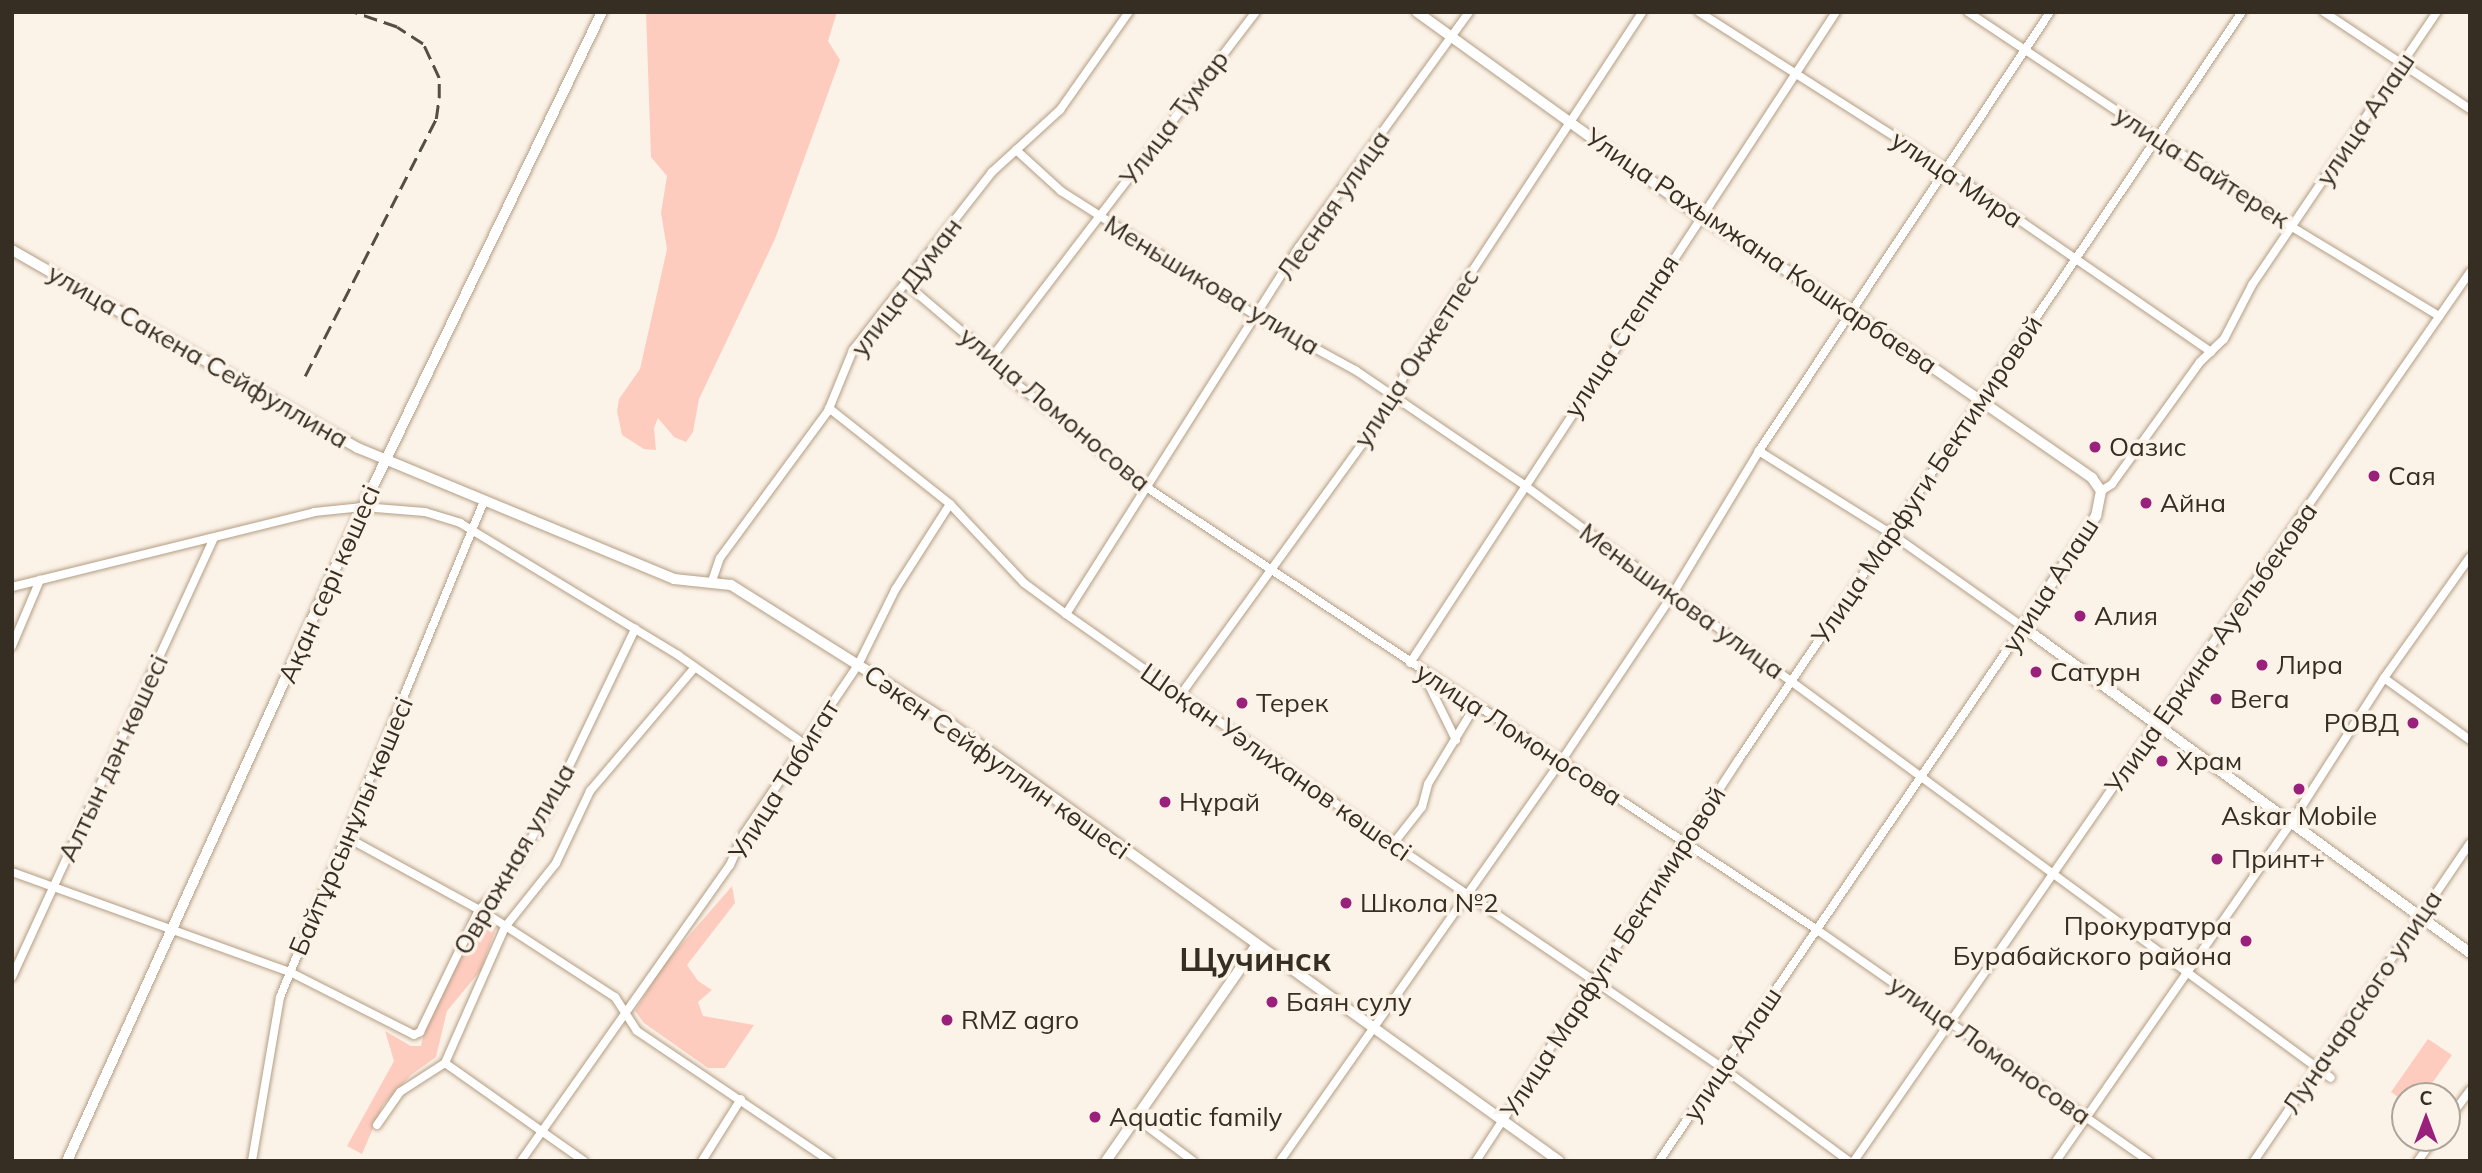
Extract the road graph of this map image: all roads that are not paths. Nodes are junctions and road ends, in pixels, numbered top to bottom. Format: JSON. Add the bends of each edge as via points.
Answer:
{"nodes":[{"id":1,"x":601,"y":12,"type":"edge"},
{"id":2,"x":1129,"y":12,"type":"edge"},
{"id":3,"x":1256,"y":12,"type":"edge"},
{"id":4,"x":1418,"y":12,"type":"edge"},
{"id":5,"x":1469,"y":12,"type":"edge"},
{"id":6,"x":1642,"y":12,"type":"edge"},
{"id":7,"x":1699,"y":12,"type":"edge"},
{"id":8,"x":1836,"y":12,"type":"edge"},
{"id":9,"x":1968,"y":12,"type":"edge"},
{"id":10,"x":2050,"y":12,"type":"edge"},
{"id":11,"x":2242,"y":12,"type":"edge"},
{"id":12,"x":2324,"y":12,"type":"edge"},
{"id":13,"x":2437,"y":12,"type":"edge"},
{"id":14,"x":1453,"y":36,"type":"junction"},
{"id":15,"x":2025,"y":50,"type":"junction"},
{"id":16,"x":2401,"y":64,"type":"junction"},
{"id":17,"x":1796,"y":76,"type":"junction"},
{"id":18,"x":2470,"y":109,"type":"edge"},
{"id":19,"x":1570,"y":121,"type":"junction"},
{"id":20,"x":2155,"y":138,"type":"junction"},
{"id":21,"x":1016,"y":150,"type":"junction"},
{"id":22,"x":1945,"y":169,"type":"junction"},
{"id":23,"x":1099,"y":216,"type":"junction"},
{"id":24,"x":1700,"y":216,"type":"junction"},
{"id":25,"x":2292,"y":227,"type":"junction"},
{"id":26,"x":12,"y":250,"type":"edge"},
{"id":27,"x":2075,"y":259,"type":"junction"},
{"id":28,"x":2470,"y":272,"type":"edge"},
{"id":29,"x":906,"y":285,"type":"junction"},
{"id":30,"x":1854,"y":313,"type":"junction"},
{"id":31,"x":2439,"y":316,"type":"junction"},
{"id":32,"x":1258,"y":317,"type":"junction"},
{"id":33,"x":2200,"y":345,"type":"junction"},
{"id":34,"x":2211,"y":352,"type":"junction"},
{"id":35,"x":992,"y":358,"type":"junction"},
{"id":36,"x":2200,"y":362,"type":"junction"},
{"id":37,"x":1396,"y":397,"type":"junction"},
{"id":38,"x":1982,"y":401,"type":"junction"},
{"id":39,"x":830,"y":408,"type":"junction"},
{"id":40,"x":1759,"y":451,"type":"junction"},
{"id":41,"x":386,"y":460,"type":"junction"},
{"id":42,"x":1524,"y":485,"type":"junction"},
{"id":43,"x":1146,"y":487,"type":"junction"},
{"id":44,"x":2101,"y":491,"type":"junction"},
{"id":45,"x":484,"y":501,"type":"junction"},
{"id":46,"x":950,"y":505,"type":"junction"},
{"id":47,"x":363,"y":507,"type":"junction"},
{"id":48,"x":472,"y":531,"type":"junction"},
{"id":49,"x":1890,"y":533,"type":"junction"},
{"id":50,"x":214,"y":538,"type":"junction"},
{"id":51,"x":2470,"y":557,"type":"edge"},
{"id":52,"x":1272,"y":569,"type":"junction"},
{"id":53,"x":40,"y":580,"type":"junction"},
{"id":54,"x":712,"y":581,"type":"junction"},
{"id":55,"x":12,"y":587,"type":"edge"},
{"id":56,"x":1671,"y":597,"type":"junction"},
{"id":57,"x":1066,"y":614,"type":"junction"},
{"id":58,"x":2023,"y":627,"type":"junction"},
{"id":59,"x":635,"y":629,"type":"junction"},
{"id":60,"x":12,"y":646,"type":"edge"},
{"id":61,"x":1410,"y":663,"type":"junction"},
{"id":62,"x":858,"y":665,"type":"junction"},
{"id":63,"x":695,"y":667,"type":"junction"},
{"id":64,"x":1422,"y":671,"type":"junction"},
{"id":65,"x":2384,"y":678,"type":"junction"},
{"id":66,"x":1793,"y":681,"type":"junction"},
{"id":67,"x":1180,"y":697,"type":"junction"},
{"id":68,"x":1475,"y":706,"type":"junction"},
{"id":69,"x":2156,"y":724,"type":"junction"},
{"id":70,"x":1457,"y":740,"type":"junction"},
{"id":71,"x":2470,"y":740,"type":"edge"},
{"id":72,"x":804,"y":744,"type":"junction"},
{"id":73,"x":1560,"y":762,"type":"junction"},
{"id":74,"x":1920,"y":776,"type":"junction"},
{"id":75,"x":2291,"y":824,"type":"junction"},
{"id":76,"x":348,"y":838,"type":"junction"},
{"id":77,"x":1685,"y":841,"type":"junction"},
{"id":78,"x":2470,"y":843,"type":"edge"},
{"id":79,"x":1393,"y":845,"type":"junction"},
{"id":80,"x":12,"y":872,"type":"edge"},
{"id":81,"x":2055,"y":873,"type":"junction"},
{"id":82,"x":53,"y":890,"type":"junction"},
{"id":83,"x":1469,"y":897,"type":"junction"},
{"id":84,"x":479,"y":910,"type":"junction"},
{"id":85,"x":2420,"y":916,"type":"junction"},
{"id":86,"x":505,"y":927,"type":"junction"},
{"id":87,"x":1816,"y":929,"type":"junction"},
{"id":88,"x":171,"y":933,"type":"junction"},
{"id":89,"x":1256,"y":946,"type":"junction"},
{"id":90,"x":2470,"y":953,"type":"edge"},
{"id":91,"x":290,"y":972,"type":"junction"},
{"id":92,"x":2188,"y":972,"type":"junction"},
{"id":93,"x":12,"y":977,"type":"edge"},
{"id":94,"x":1593,"y":982,"type":"junction"},
{"id":95,"x":624,"y":1010,"type":"junction"},
{"id":96,"x":1953,"y":1021,"type":"junction"},
{"id":97,"x":1372,"y":1025,"type":"junction"},
{"id":98,"x":445,"y":1063,"type":"junction"},
{"id":99,"x":2317,"y":1067,"type":"junction"},
{"id":100,"x":1724,"y":1069,"type":"junction"},
{"id":101,"x":2331,"y":1078,"type":"dead end"},
{"id":102,"x":741,"y":1099,"type":"junction"},
{"id":103,"x":1136,"y":1118,"type":"junction"},
{"id":104,"x":2085,"y":1118,"type":"junction"},
{"id":105,"x":1503,"y":1121,"type":"junction"},
{"id":106,"x":376,"y":1125,"type":"dead end"},
{"id":107,"x":543,"y":1132,"type":"junction"},
{"id":108,"x":67,"y":1161,"type":"edge"},
{"id":109,"x":252,"y":1161,"type":"edge"},
{"id":110,"x":521,"y":1161,"type":"edge"},
{"id":111,"x":584,"y":1161,"type":"edge"},
{"id":112,"x":702,"y":1161,"type":"edge"},
{"id":113,"x":830,"y":1161,"type":"edge"},
{"id":114,"x":1106,"y":1161,"type":"edge"},
{"id":115,"x":1193,"y":1161,"type":"edge"},
{"id":116,"x":1280,"y":1161,"type":"edge"},
{"id":117,"x":1476,"y":1161,"type":"edge"},
{"id":118,"x":1559,"y":1161,"type":"edge"},
{"id":119,"x":1660,"y":1161,"type":"edge"},
{"id":120,"x":1852,"y":1161,"type":"edge"},
{"id":121,"x":2056,"y":1161,"type":"edge"},
{"id":122,"x":2149,"y":1161,"type":"edge"},
{"id":123,"x":2254,"y":1161,"type":"edge"}],
"edges":[{"from":1,"to":41,"type":"street","name":"Ақан сері көшесі"},
{"from":2,"to":21,"type":"street","name":"улица Думан","via":[[1060,110]]},
{"from":3,"to":23,"type":"street","name":"Улица Тумар"},
{"from":4,"to":14,"type":"street","name":"Улица Рахымжана Кошкарбаева"},
{"from":5,"to":14,"type":"street","name":"Лесная улица"},
{"from":6,"to":19,"type":"street","name":"улица Окжетпес"},
{"from":7,"to":17,"type":"street","name":"улица Мира"},
{"from":8,"to":17,"type":"street","name":"улица Степная"},
{"from":9,"to":15,"type":"street","name":"улица Байтерек"},
{"from":10,"to":15,"type":"street"},
{"from":11,"to":20,"type":"street","name":"Улица Марфуги Бектимировой"},
{"from":12,"to":16,"type":"street"},
{"from":13,"to":16,"type":"street","name":"улица Алаш"},
{"from":14,"to":19,"type":"street","name":"Улица Рахымжана Кошкарбаева"},
{"from":14,"to":32,"type":"street","name":"Лесная улица","via":[[1299,247]]},
{"from":15,"to":20,"type":"street","name":"улица Байтерек"},
{"from":15,"to":22,"type":"street"},
{"from":16,"to":18,"type":"street"},
{"from":16,"to":25,"type":"street","name":"улица Алаш"},
{"from":17,"to":22,"type":"street","name":"улица Мира"},
{"from":17,"to":24,"type":"street","name":"улица Степная"},
{"from":19,"to":24,"type":"street","name":"Улица Рахымжана Кошкарбаева"},
{"from":19,"to":37,"type":"street","name":"улица Окжетпес","via":[[1404,375]]},
{"from":20,"to":25,"type":"street","name":"улица Байтерек"},
{"from":20,"to":27,"type":"street","name":"Улица Марфуги Бектимировой"},
{"from":21,"to":23,"type":"street","name":"Меньшикова улица","via":[[1061,191]]},
{"from":21,"to":29,"type":"street","name":"улица Думан","via":[[992,172]]},
{"from":22,"to":27,"type":"street","name":"улица Мира"},
{"from":22,"to":30,"type":"street"},
{"from":23,"to":32,"type":"street","name":"Меньшикова улица"},
{"from":23,"to":35,"type":"street","name":"Улица Тумар"},
{"from":24,"to":30,"type":"street","name":"Улица Рахымжана Кошкарбаева"},
{"from":24,"to":42,"type":"street","name":"улица Степная"},
{"from":25,"to":31,"type":"street","name":"улица Байтерек"},
{"from":25,"to":34,"type":"street","name":"улица Алаш","via":[[2252,285],[2234,324]]},
{"from":26,"to":41,"type":"street","name":"улица Сакена Сейфуллина"},
{"from":27,"to":33,"type":"street","name":"улица Мира"},
{"from":27,"to":38,"type":"street","name":"Улица Марфуги Бектимировой"},
{"from":28,"to":31,"type":"street","name":"Улица Еркина Ауельбекова"},
{"from":29,"to":35,"type":"street","name":"улица Ломоносова"},
{"from":29,"to":39,"type":"street","name":"улица Думан","via":[[853,350]]},
{"from":30,"to":38,"type":"street","name":"Улица Рахымжана Кошкарбаева"},
{"from":30,"to":40,"type":"street"},
{"from":31,"to":69,"type":"street","name":"Улица Еркина Ауельбекова"},
{"from":32,"to":37,"type":"street","name":"Меньшикова улица"},
{"from":32,"to":43,"type":"street","name":"Лесная улица"},
{"from":33,"to":34,"type":"street","name":"улица Мира"},
{"from":33,"to":36,"type":"street"},
{"from":34,"to":36,"type":"street","name":"улица Алаш"},
{"from":35,"to":43,"type":"street","name":"улица Ломоносова","via":[[1008,377]]},
{"from":36,"to":44,"type":"street","name":"улица Алаш","via":[[2112,484]]},
{"from":37,"to":42,"type":"street","name":"Меньшикова улица"},
{"from":37,"to":52,"type":"street","name":"улица Окжетпес"},
{"from":38,"to":44,"type":"street","name":"Улица Рахымжана Кошкарбаева","via":[[2083,470]]},
{"from":38,"to":49,"type":"street","name":"Улица Марфуги Бектимировой"},
{"from":39,"to":46,"type":"street","name":"Шоқан Уәлиханов көшесі"},
{"from":39,"to":54,"type":"street","name":"улица Думан","via":[[720,558]]},
{"from":40,"to":49,"type":"street"},
{"from":40,"to":56,"type":"street"},
{"from":41,"to":45,"type":"street","name":"Сәкен Сейфуллин көшесі"},
{"from":41,"to":47,"type":"street","name":"Ақан сері көшесі"},
{"from":42,"to":56,"type":"street","name":"Меньшикова улица"},
{"from":42,"to":61,"type":"street","name":"улица Степная"},
{"from":43,"to":52,"type":"street","name":"улица Ломоносова"},
{"from":43,"to":57,"type":"street","name":"Лесная улица"},
{"from":44,"to":58,"type":"street","name":"улица Алаш","via":[[2096,516]]},
{"from":45,"to":48,"type":"street","name":"Байтұрсынұлы көшесі"},
{"from":45,"to":54,"type":"street","name":"Сәкен Сейфуллин көшесі","via":[[674,579]]},
{"from":46,"to":57,"type":"street","name":"Шоқан Уәлиханов көшесі","via":[[1024,583]]},
{"from":46,"to":62,"type":"street","name":"Улица Табигат","via":[[895,590]]},
{"from":47,"to":48,"type":"street","via":[[425,512]]},
{"from":47,"to":50,"type":"street","via":[[314,512]]},
{"from":47,"to":88,"type":"street","name":"Ақан сері көшесі"},
{"from":48,"to":59,"type":"street"},
{"from":48,"to":76,"type":"street","name":"Байтұрсынұлы көшесі"},
{"from":49,"to":58,"type":"street"},
{"from":49,"to":66,"type":"street","name":"Улица Марфуги Бектимировой"},
{"from":50,"to":53,"type":"street"},
{"from":50,"to":82,"type":"street","name":"Алтын дән көшесі"},
{"from":51,"to":65,"type":"street"},
{"from":52,"to":61,"type":"street","name":"улица Ломоносова"},
{"from":52,"to":67,"type":"street","name":"улица Окжетпес"},
{"from":53,"to":55,"type":"street"},
{"from":53,"to":60,"type":"street"},
{"from":54,"to":62,"type":"street","name":"Сәкен Сейфуллин көшесі","via":[[731,585]]},
{"from":56,"to":66,"type":"street","name":"Меньшикова улица"},
{"from":56,"to":73,"type":"street"},
{"from":57,"to":67,"type":"street","name":"Шоқан Уәлиханов көшесі"},
{"from":58,"to":69,"type":"street"},
{"from":58,"to":74,"type":"street","name":"улица Алаш"},
{"from":59,"to":63,"type":"street"},
{"from":59,"to":84,"type":"street","name":"Овражная улица","via":[[549,808],[506,880]]},
{"from":61,"to":64,"type":"street","name":"улица Ломоносова"},
{"from":62,"to":72,"type":"street","name":"Улица Табигат"},
{"from":62,"to":89,"type":"street","name":"Сәкен Сейфуллин көшесі","via":[[944,719]]},
{"from":63,"to":72,"type":"street"},
{"from":63,"to":86,"type":"street","name":"Овражная улица","via":[[590,791],[556,863]]},
{"from":64,"to":68,"type":"street","name":"улица Ломоносова"},
{"from":64,"to":70,"type":"street"},
{"from":65,"to":71,"type":"street"},
{"from":65,"to":75,"type":"street"},
{"from":66,"to":74,"type":"street","name":"Меньшикова улица"},
{"from":66,"to":77,"type":"street","name":"Улица Марфуги Бектимировой"},
{"from":67,"to":79,"type":"street","name":"Шоқан Уәлиханов көшесі"},
{"from":68,"to":70,"type":"street"},
{"from":68,"to":73,"type":"street","name":"улица Ломоносова"},
{"from":69,"to":75,"type":"street"},
{"from":69,"to":81,"type":"street","name":"Улица Еркина Ауельбекова"},
{"from":70,"to":79,"type":"street","via":[[1428,784],[1422,807]]},
{"from":72,"to":95,"type":"street","name":"Улица Табигат","via":[[744,834],[730,866]]},
{"from":73,"to":77,"type":"street","name":"улица Ломоносова"},
{"from":73,"to":83,"type":"street"},
{"from":74,"to":81,"type":"street","name":"Меньшикова улица"},
{"from":74,"to":87,"type":"street","name":"улица Алаш"},
{"from":75,"to":85,"type":"street"},
{"from":75,"to":92,"type":"street"},
{"from":76,"to":84,"type":"street"},
{"from":76,"to":91,"type":"street","name":"Байтұрсынұлы көшесі"},
{"from":77,"to":87,"type":"street","name":"улица Ломоносова"},
{"from":77,"to":94,"type":"street","name":"Улица Марфуги Бектимировой"},
{"from":78,"to":85,"type":"street","name":"Луначарского улица"},
{"from":79,"to":83,"type":"street","name":"Шоқан Уәлиханов көшесі"},
{"from":80,"to":82,"type":"street"},
{"from":81,"to":92,"type":"street","name":"Меньшикова улица"},
{"from":81,"to":96,"type":"street","name":"Улица Еркина Ауельбекова"},
{"from":82,"to":88,"type":"street"},
{"from":82,"to":93,"type":"street","name":"Алтын дән көшесі"},
{"from":83,"to":94,"type":"street","name":"Шоқан Уәлиханов көшесі"},
{"from":83,"to":97,"type":"street"},
{"from":84,"to":86,"type":"street"},
{"from":84,"to":91,"type":"street","name":"Овражная улица","via":[[420,1032],[414,1035]]},
{"from":85,"to":90,"type":"street"},
{"from":85,"to":99,"type":"street","name":"Луначарского улица"},
{"from":86,"to":95,"type":"street","via":[[615,997]]},
{"from":86,"to":98,"type":"street","name":"Овражная улица"},
{"from":87,"to":96,"type":"street","name":"улица Ломоносова"},
{"from":87,"to":100,"type":"street","name":"улица Алаш"},
{"from":88,"to":91,"type":"street"},
{"from":88,"to":108,"type":"street","name":"Ақан сері көшесі"},
{"from":89,"to":97,"type":"street","name":"Сәкен Сейфуллин көшесі"},
{"from":89,"to":103,"type":"street"},
{"from":91,"to":109,"type":"street","name":"Байтұрсынұлы көшесі","via":[[271,1038]]},
{"from":92,"to":99,"type":"street","name":"Меньшикова улица"},
{"from":92,"to":104,"type":"street"},
{"from":94,"to":100,"type":"street","name":"Шоқан Уәлиханов көшесі"},
{"from":94,"to":105,"type":"street","name":"Улица Марфуги Бектимировой"},
{"from":95,"to":102,"type":"street","via":[[637,1031]]},
{"from":95,"to":107,"type":"street","name":"Улица Табигат"},
{"from":96,"to":104,"type":"street","name":"улица Ломоносова"},
{"from":96,"to":120,"type":"street","name":"Улица Еркина Ауельбекова"},
{"from":97,"to":105,"type":"street","name":"Сәкен Сейфуллин көшесі"},
{"from":97,"to":116,"type":"street"},
{"from":98,"to":106,"type":"street","via":[[400,1092]]},
{"from":98,"to":107,"type":"street"},
{"from":99,"to":101,"type":"street","name":"Меньшикова улица"},
{"from":99,"to":123,"type":"street","name":"Луначарского улица"},
{"from":100,"to":119,"type":"street","name":"улица Алаш"},
{"from":100,"to":120,"type":"street","name":"Шоқан Уәлиханов көшесі"},
{"from":102,"to":112,"type":"street"},
{"from":102,"to":113,"type":"street"},
{"from":103,"to":114,"type":"street"},
{"from":103,"to":115,"type":"street"},
{"from":104,"to":121,"type":"street"},
{"from":104,"to":122,"type":"street","name":"улица Ломоносова"},
{"from":105,"to":117,"type":"street","name":"Улица Марфуги Бектимировой"},
{"from":105,"to":118,"type":"street","name":"Сәкен Сейфуллин көшесі"},
{"from":107,"to":110,"type":"street","name":"Улица Табигат"},
{"from":107,"to":111,"type":"street"}]}
